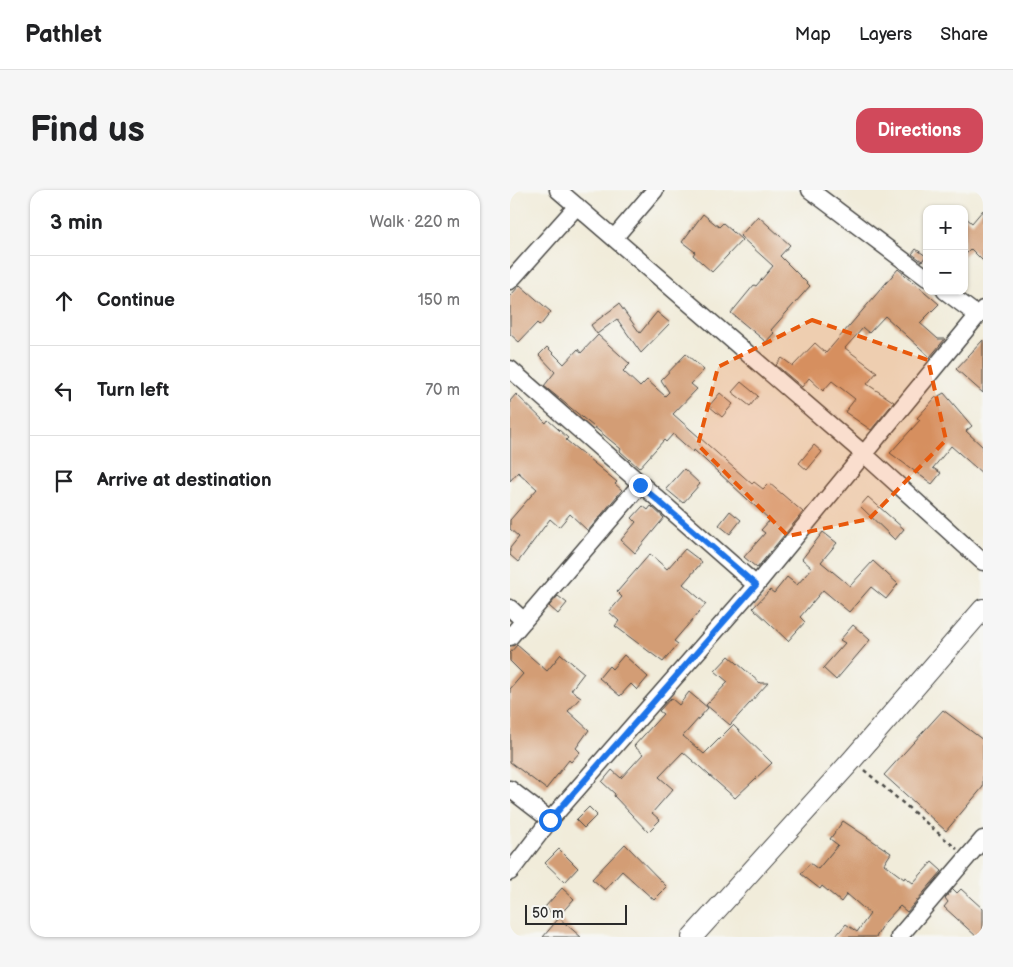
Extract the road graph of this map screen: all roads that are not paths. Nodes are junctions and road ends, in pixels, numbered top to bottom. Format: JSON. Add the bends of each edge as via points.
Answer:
{"nodes":[{"id":1,"x":558,"y":190,"type":"edge"},
{"id":2,"x":655,"y":190,"type":"edge"},
{"id":3,"x":810,"y":190,"type":"edge"},
{"id":4,"x":577,"y":206,"type":"junction"},
{"id":5,"x":614,"y":238,"type":"junction"},
{"id":6,"x":923,"y":275,"type":"edge"},
{"id":7,"x":510,"y":281,"type":"edge"},
{"id":8,"x":952,"y":295,"type":"edge"},
{"id":9,"x":980,"y":312,"type":"edge"},
{"id":10,"x":510,"y":369,"type":"edge"},
{"id":11,"x":864,"y":454,"type":"junction"},
{"id":12,"x":640,"y":485,"type":"junction"},
{"id":13,"x":983,"y":562,"type":"edge"},
{"id":14,"x":756,"y":585,"type":"junction"},
{"id":15,"x":510,"y":608,"type":"edge"},
{"id":16,"x":983,"y":609,"type":"edge"},
{"id":17,"x":524,"y":621,"type":"junction"},
{"id":18,"x":510,"y":637,"type":"edge"},
{"id":19,"x":510,"y":789,"type":"edge"},
{"id":20,"x":550,"y":820,"type":"junction"},
{"id":21,"x":983,"y":838,"type":"edge"},
{"id":22,"x":510,"y":872,"type":"edge"},
{"id":23,"x":903,"y":936,"type":"edge"},
{"id":24,"x":692,"y":937,"type":"edge"}],
"edges":[{"from":1,"to":4,"type":"street"},
{"from":2,"to":5,"type":"street"},
{"from":3,"to":6,"type":"street"},
{"from":4,"to":5,"type":"street"},
{"from":4,"to":7,"type":"street"},
{"from":5,"to":11,"type":"street"},
{"from":8,"to":9,"type":"street"},
{"from":9,"to":11,"type":"street"},
{"from":10,"to":12,"type":"street"},
{"from":11,"to":13,"type":"street"},
{"from":11,"to":14,"type":"street"},
{"from":12,"to":14,"type":"street"},
{"from":12,"to":17,"type":"street"},
{"from":14,"to":20,"type":"street"},
{"from":15,"to":17,"type":"street"},
{"from":16,"to":24,"type":"street"},
{"from":17,"to":18,"type":"street"},
{"from":19,"to":20,"type":"street"},
{"from":20,"to":22,"type":"street"},
{"from":21,"to":23,"type":"street"}]}
